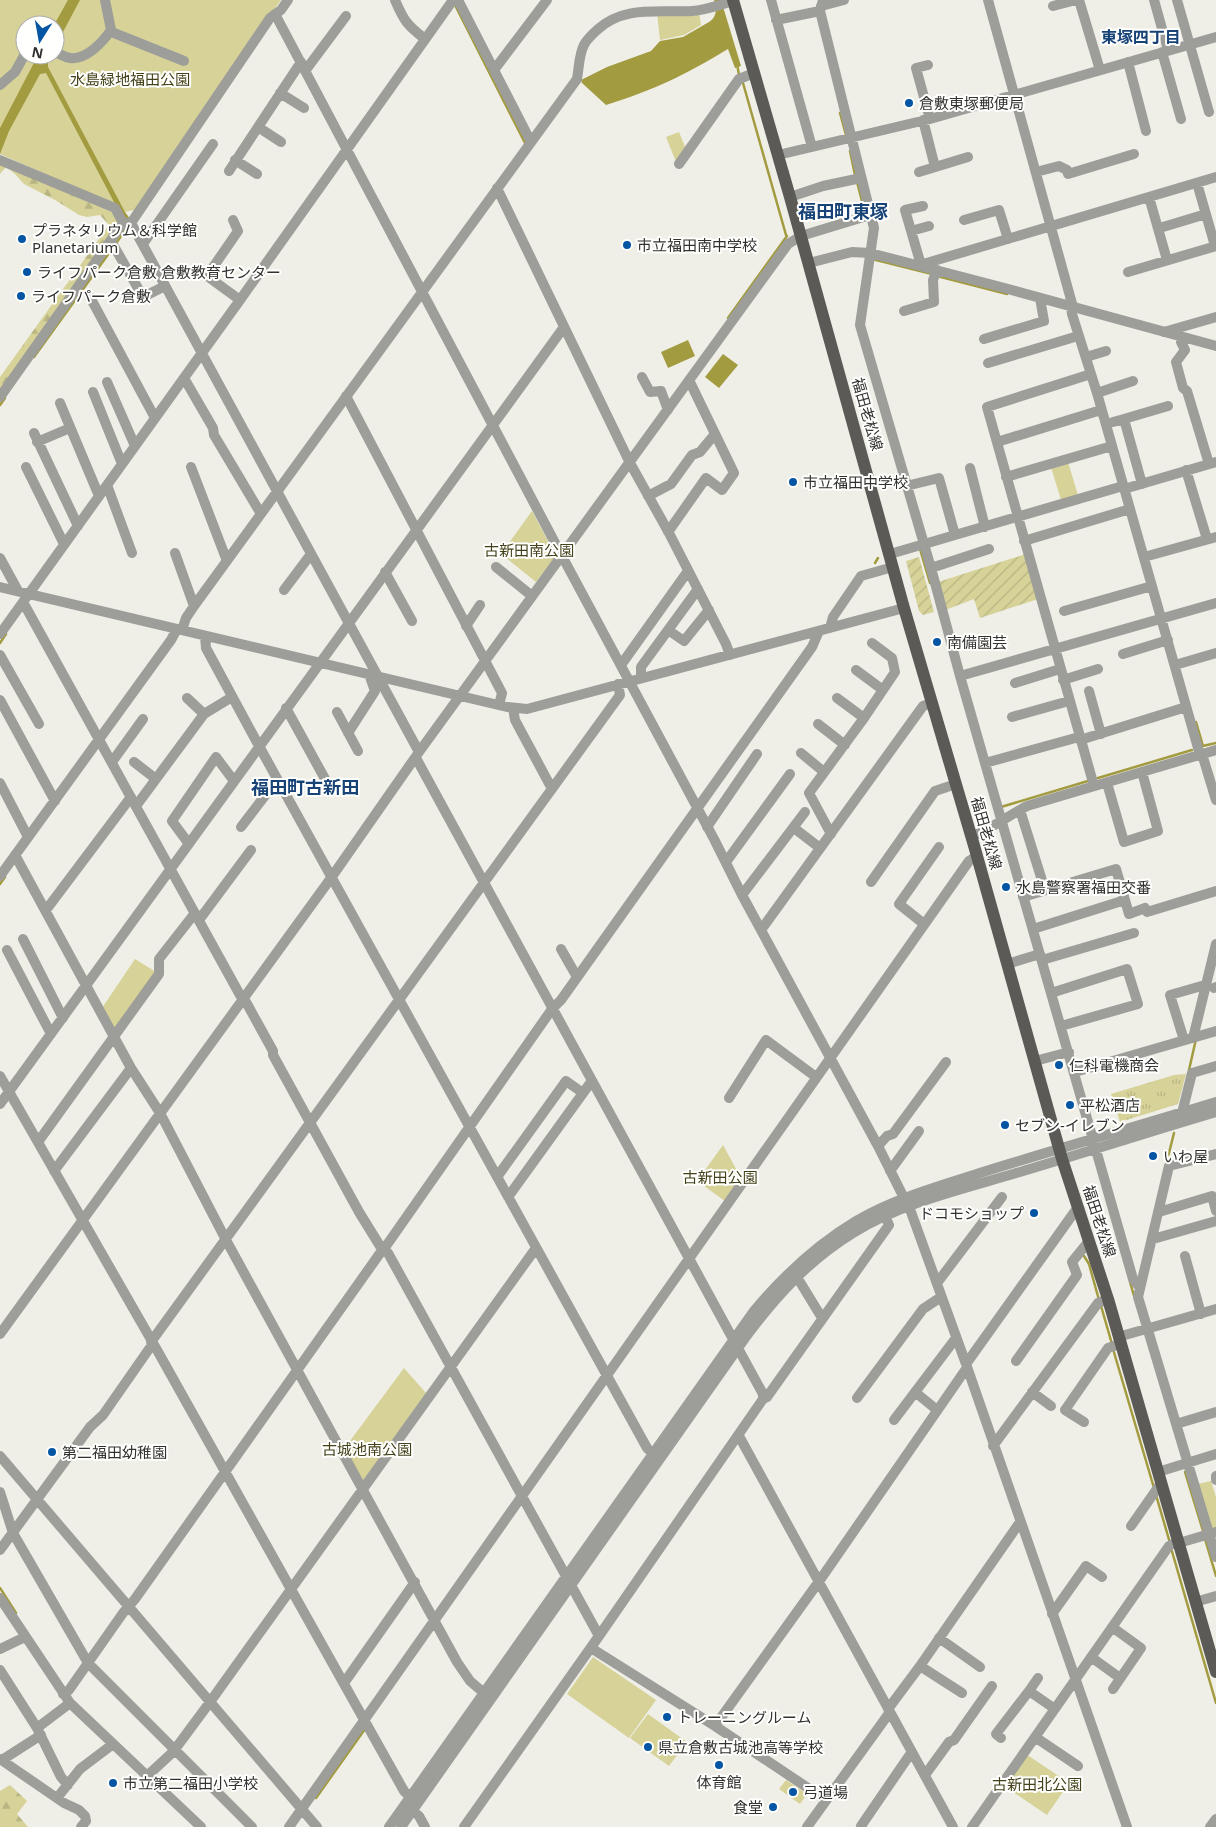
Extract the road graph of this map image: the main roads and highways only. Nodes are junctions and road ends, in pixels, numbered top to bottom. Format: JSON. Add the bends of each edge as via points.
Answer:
{"nodes":[{"id":1,"x":726,"y":3,"type":"edge"},
{"id":2,"x":1216,"y":1672,"type":"edge"}],
"edges":[{"from":1,"to":2,"type":"main road","name":"福田老松線","via":[[754,73],[904,608],[1089,1241],[1102,1301],[1174,1544]]}]}
